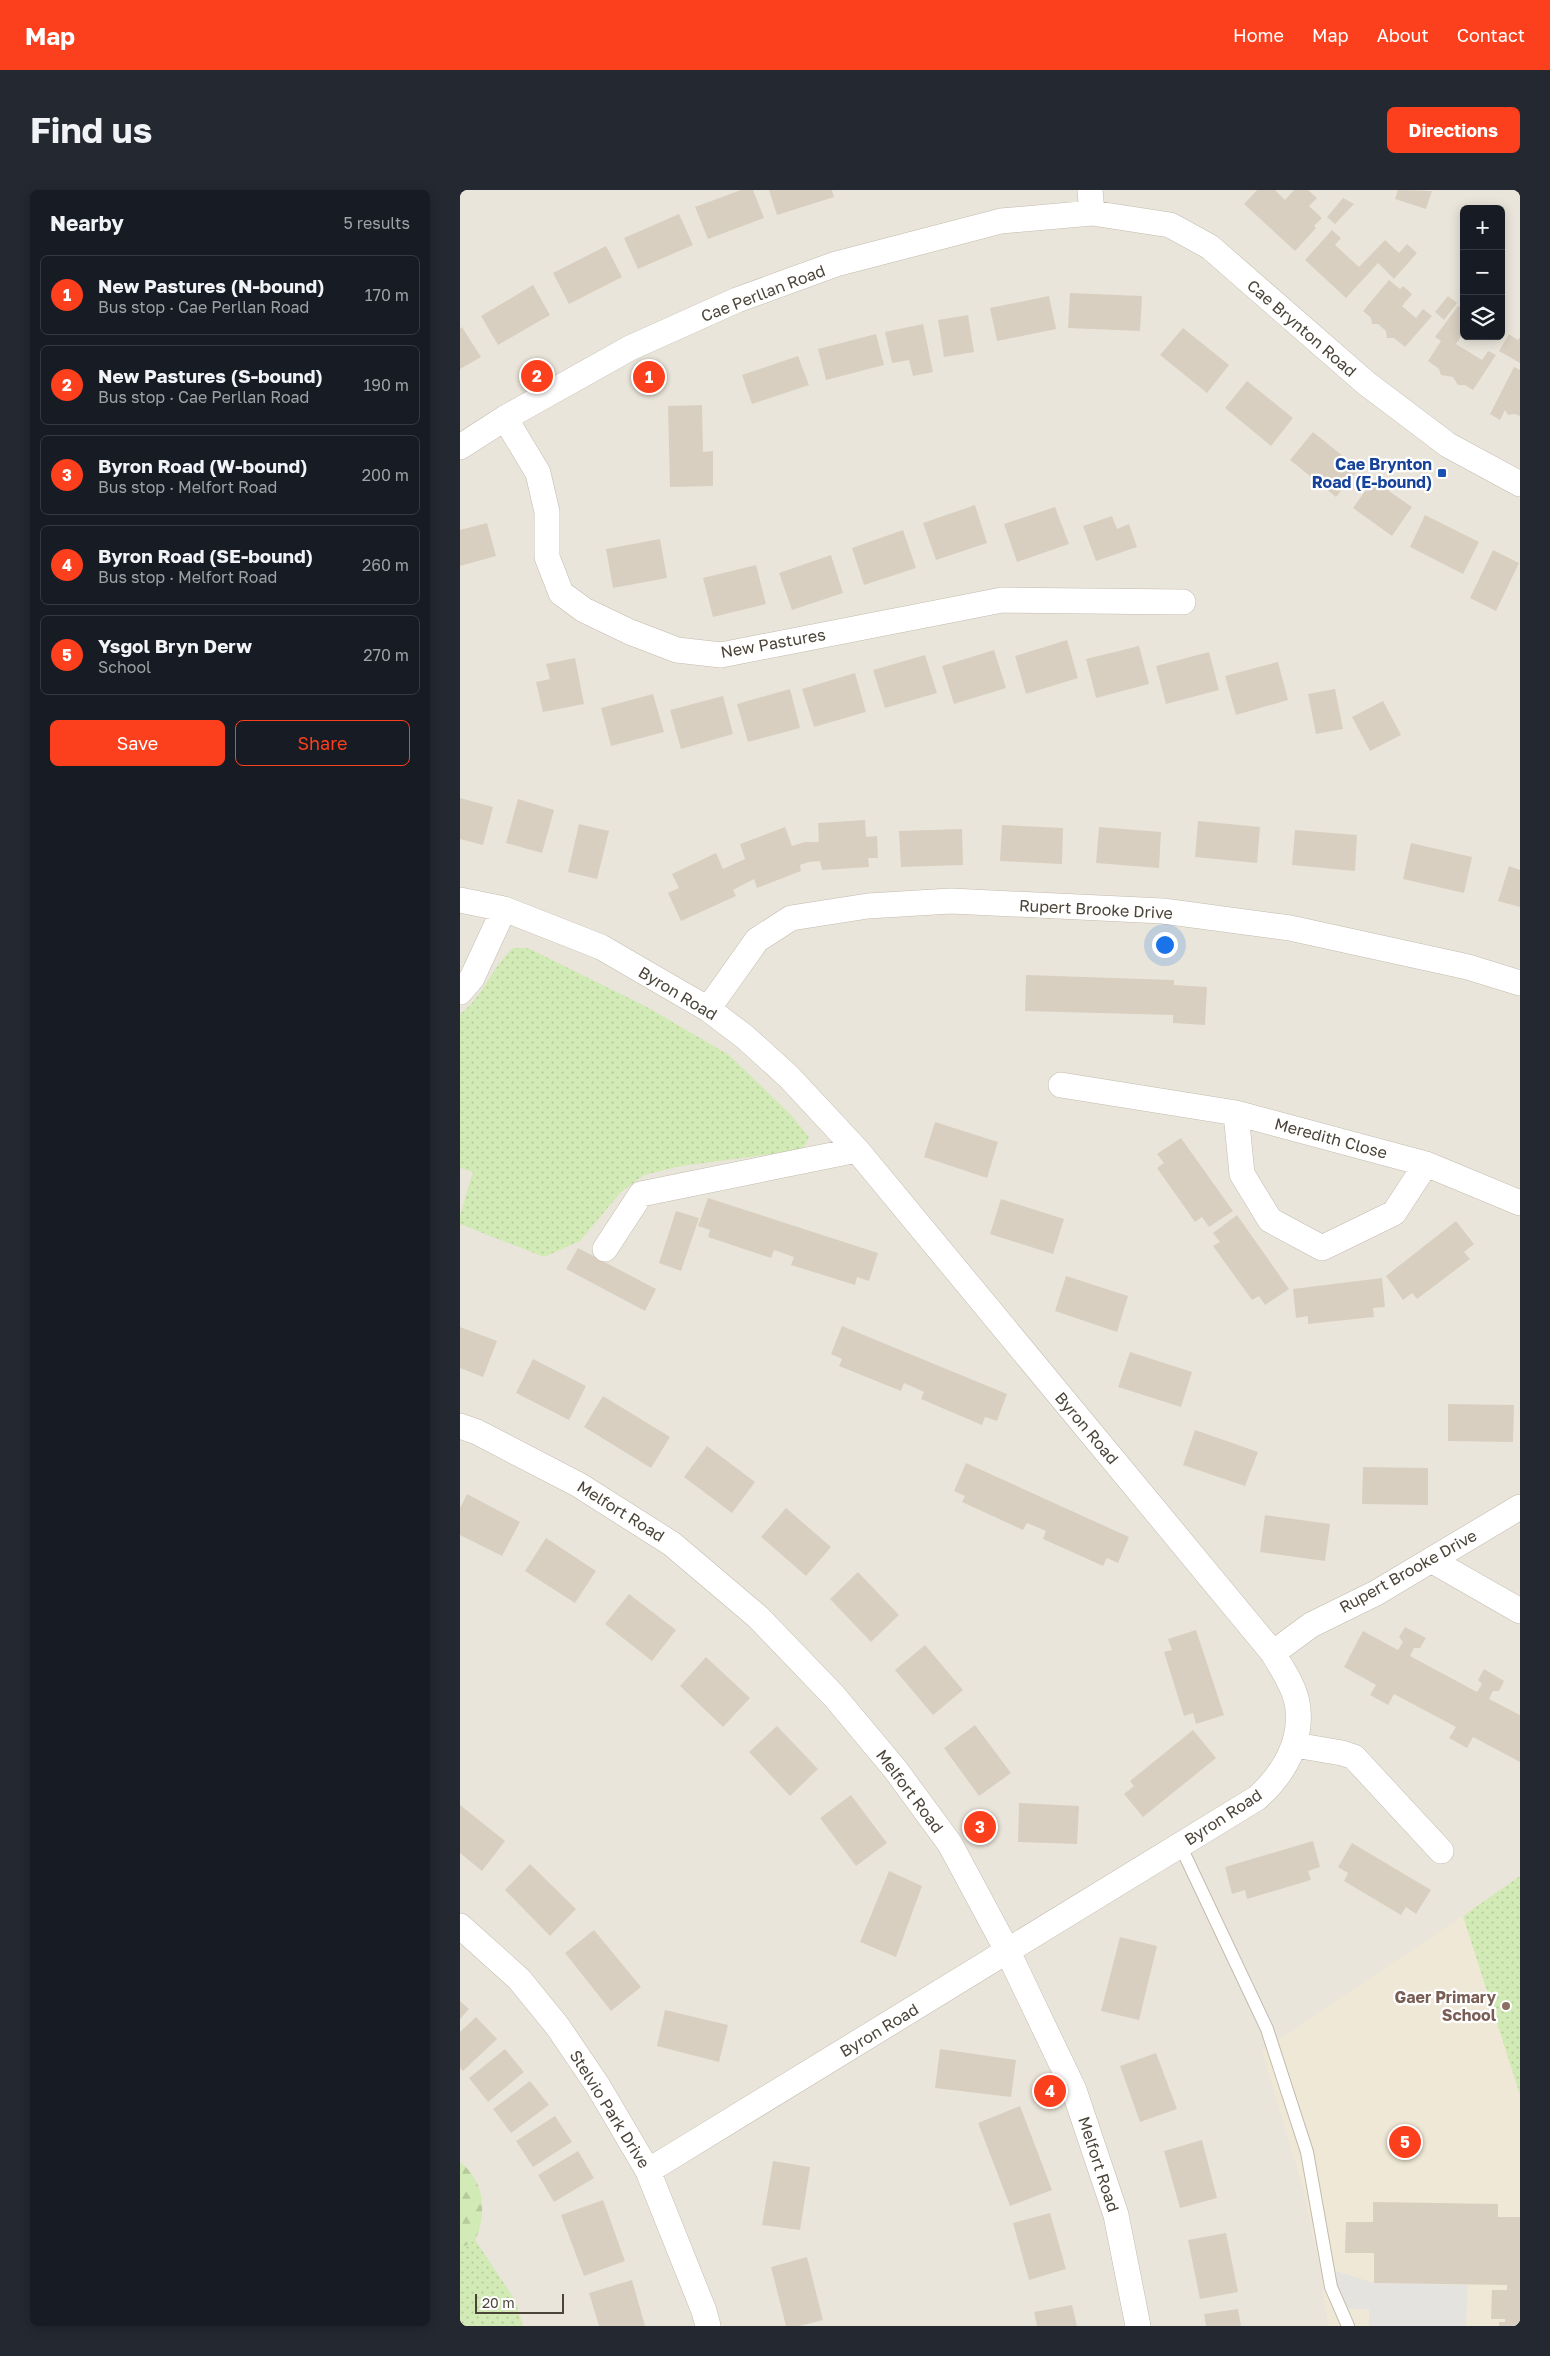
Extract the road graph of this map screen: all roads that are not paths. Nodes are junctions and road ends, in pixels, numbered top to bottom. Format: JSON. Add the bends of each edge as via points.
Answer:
{"nodes":[{"id":1,"x":1091,"y":202,"type":"edge"},
{"id":2,"x":505,"y":418,"type":"junction"},
{"id":3,"x":460,"y":447,"type":"edge"},
{"id":4,"x":1520,"y":484,"type":"edge"},
{"id":5,"x":1183,"y":602,"type":"dead end"},
{"id":6,"x":460,"y":900,"type":"edge"},
{"id":7,"x":504,"y":909,"type":"junction"},
{"id":8,"x":1520,"y":983,"type":"edge"},
{"id":9,"x":460,"y":992,"type":"edge"},
{"id":10,"x":708,"y":1009,"type":"junction"},
{"id":11,"x":1061,"y":1085,"type":"dead end"},
{"id":12,"x":1236,"y":1112,"type":"junction"},
{"id":13,"x":857,"y":1150,"type":"junction"},
{"id":14,"x":1426,"y":1164,"type":"junction"},
{"id":15,"x":1520,"y":1203,"type":"edge"},
{"id":16,"x":606,"y":1248,"type":"dead end"},
{"id":17,"x":460,"y":1426,"type":"edge"},
{"id":18,"x":1520,"y":1507,"type":"edge"},
{"id":19,"x":1431,"y":1560,"type":"junction"},
{"id":20,"x":1520,"y":1611,"type":"edge"},
{"id":21,"x":1273,"y":1654,"type":"junction"},
{"id":22,"x":1295,"y":1745,"type":"junction"},
{"id":23,"x":1180,"y":1844,"type":"junction"},
{"id":24,"x":1440,"y":1851,"type":"dead end"},
{"id":25,"x":460,"y":1926,"type":"edge"},
{"id":26,"x":1008,"y":1952,"type":"junction"},
{"id":27,"x":648,"y":2171,"type":"junction"},
{"id":28,"x":708,"y":2326,"type":"edge"},
{"id":29,"x":1138,"y":2326,"type":"edge"},
{"id":30,"x":1348,"y":2326,"type":"edge"}],
"edges":[{"from":1,"to":2,"type":"street","name":"Cae Perllan Road","via":[[1001,221],[836,264],[737,300],[630,348]]},
{"from":1,"to":4,"type":"street","name":"Cae Brynton Road","via":[[1170,225],[1210,247],[1366,383],[1448,445]]},
{"from":2,"to":3,"type":"street","name":"Cae Perllan Road"},
{"from":2,"to":5,"type":"street","name":"New Pastures","via":[[538,473],[547,512],[548,557],[561,593],[584,610],[677,650],[721,655],[1002,600]]},
{"from":6,"to":7,"type":"street","name":"Byron Road"},
{"from":7,"to":9,"type":"street","via":[[472,978]]},
{"from":7,"to":10,"type":"street","name":"Byron Road","via":[[601,947]]},
{"from":8,"to":10,"type":"street","name":"Rupert Brooke Drive","via":[[1468,967],[1290,928],[1163,911],[951,901],[868,906],[791,918],[757,940]]},
{"from":10,"to":13,"type":"street","name":"Byron Road","via":[[745,1036],[789,1077]]},
{"from":11,"to":12,"type":"street","name":"Meredith Close"},
{"from":12,"to":14,"type":"street","name":"Meredith Close"},
{"from":12,"to":14,"type":"street","via":[[1242,1174],[1270,1220],[1322,1248],[1394,1213]]},
{"from":13,"to":16,"type":"street","via":[[641,1194]]},
{"from":13,"to":21,"type":"street","name":"Byron Road"},
{"from":14,"to":15,"type":"street","name":"Meredith Close"},
{"from":17,"to":26,"type":"street","name":"Melfort Road","via":[[579,1485],[672,1544],[758,1617],[834,1696],[896,1769],[950,1844]]},
{"from":18,"to":19,"type":"street","name":"Rupert Brooke Drive"},
{"from":19,"to":20,"type":"street"},
{"from":19,"to":21,"type":"street","name":"Rupert Brooke Drive","via":[[1376,1594],[1319,1620]]},
{"from":21,"to":22,"type":"street","name":"Byron Road","via":[[1289,1680],[1297,1702]]},
{"from":22,"to":23,"type":"street","name":"Byron Road","via":[[1285,1767],[1257,1798]]},
{"from":22,"to":24,"type":"street","via":[[1354,1757]]},
{"from":23,"to":26,"type":"street","name":"Byron Road"},
{"from":23,"to":30,"type":"lane","via":[[1267,2029],[1306,2152],[1331,2287]]},
{"from":25,"to":27,"type":"street","name":"Stelvio Park Drive","via":[[519,1979],[558,2028],[598,2086]]},
{"from":26,"to":27,"type":"street","name":"Byron Road"},
{"from":26,"to":29,"type":"street","name":"Melfort Road","via":[[1074,2090],[1116,2214]]},
{"from":27,"to":28,"type":"street","name":"Stelvio Park Drive"}]}
